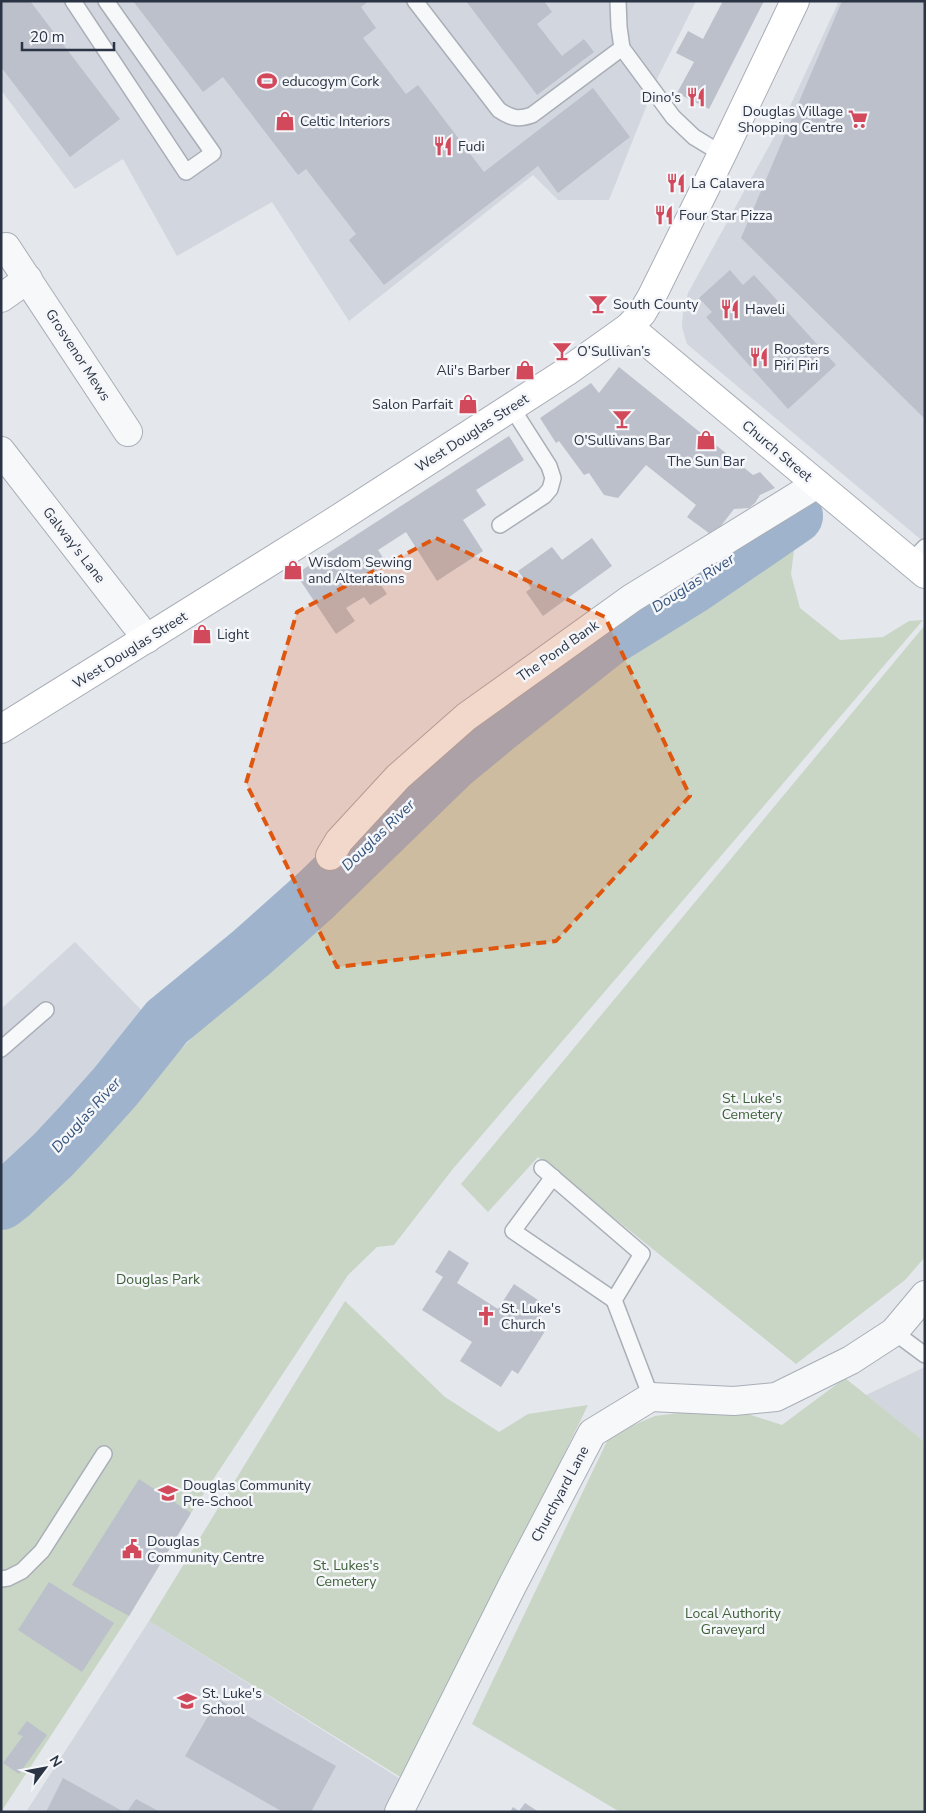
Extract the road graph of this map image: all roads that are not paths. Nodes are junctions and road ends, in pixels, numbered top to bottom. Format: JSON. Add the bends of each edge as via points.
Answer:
{"nodes":[{"id":1,"x":72,"y":1,"type":"edge"},
{"id":2,"x":106,"y":1,"type":"edge"},
{"id":3,"x":415,"y":1,"type":"edge"},
{"id":4,"x":618,"y":1,"type":"edge"},
{"id":5,"x":795,"y":1,"type":"edge"},
{"id":6,"x":622,"y":48,"type":"junction"},
{"id":7,"x":722,"y":154,"type":"junction"},
{"id":8,"x":6,"y":246,"type":"dead end"},
{"id":9,"x":28,"y":279,"type":"junction"},
{"id":10,"x":1,"y":298,"type":"edge"},
{"id":11,"x":629,"y":327,"type":"junction"},
{"id":12,"x":512,"y":408,"type":"junction"},
{"id":13,"x":128,"y":432,"type":"dead end"},
{"id":14,"x":1,"y":451,"type":"edge"},
{"id":15,"x":817,"y":484,"type":"junction"},
{"id":16,"x":500,"y":525,"type":"dead end"},
{"id":17,"x":920,"y":561,"type":"edge"},
{"id":18,"x":147,"y":639,"type":"junction"},
{"id":19,"x":1,"y":728,"type":"edge"},
{"id":20,"x":330,"y":856,"type":"dead end"},
{"id":21,"x":46,"y":1010,"type":"dead end"},
{"id":22,"x":1,"y":1049,"type":"edge"},
{"id":23,"x":925,"y":1295,"type":"edge"},
{"id":24,"x":614,"y":1300,"type":"junction"},
{"id":25,"x":894,"y":1332,"type":"junction"},
{"id":26,"x":925,"y":1355,"type":"edge"},
{"id":27,"x":651,"y":1396,"type":"junction"},
{"id":28,"x":104,"y":1454,"type":"dead end"},
{"id":29,"x":1,"y":1579,"type":"edge"},
{"id":30,"x":399,"y":1812,"type":"edge"}],
"edges":[{"from":1,"to":2,"type":"lane","via":[[186,172],[213,153]]},
{"from":3,"to":6,"type":"lane","via":[[499,110],[510,117],[522,119],[532,115]]},
{"from":4,"to":6,"type":"lane"},
{"from":5,"to":7,"type":"main road","name":"West Douglas Street"},
{"from":6,"to":7,"type":"lane","via":[[672,117],[694,137]]},
{"from":7,"to":11,"type":"main road","name":"West Douglas Street","via":[[652,296]]},
{"from":8,"to":9,"type":"street","name":"Grosvenor Mews"},
{"from":9,"to":10,"type":"street"},
{"from":9,"to":13,"type":"street","name":"Grosvenor Mews"},
{"from":11,"to":12,"type":"main road","name":"West Douglas Street"},
{"from":11,"to":15,"type":"main road","name":"Church Street"},
{"from":12,"to":16,"type":"lane","via":[[549,466],[553,478],[544,496]]},
{"from":12,"to":18,"type":"main road","name":"West Douglas Street"},
{"from":14,"to":18,"type":"street","name":"Galway's Lane"},
{"from":15,"to":17,"type":"main road","name":"Church Street"},
{"from":15,"to":20,"type":"street","name":"The Pond Bank","via":[[632,598],[466,717],[398,777],[339,841]]},
{"from":18,"to":19,"type":"main road","name":"West Douglas Street"},
{"from":21,"to":22,"type":"lane"},
{"from":23,"to":25,"type":"street"},
{"from":24,"to":24,"type":"lane","via":[[642,1254],[547,1173],[513,1231]]},
{"from":24,"to":27,"type":"lane"},
{"from":25,"to":26,"type":"lane"},
{"from":25,"to":27,"type":"street","via":[[851,1360],[776,1396],[734,1401]]},
{"from":27,"to":30,"type":"street","name":"Churchyard Lane","via":[[592,1433]]},
{"from":28,"to":29,"type":"lane","via":[[42,1551],[22,1572]]}]}
